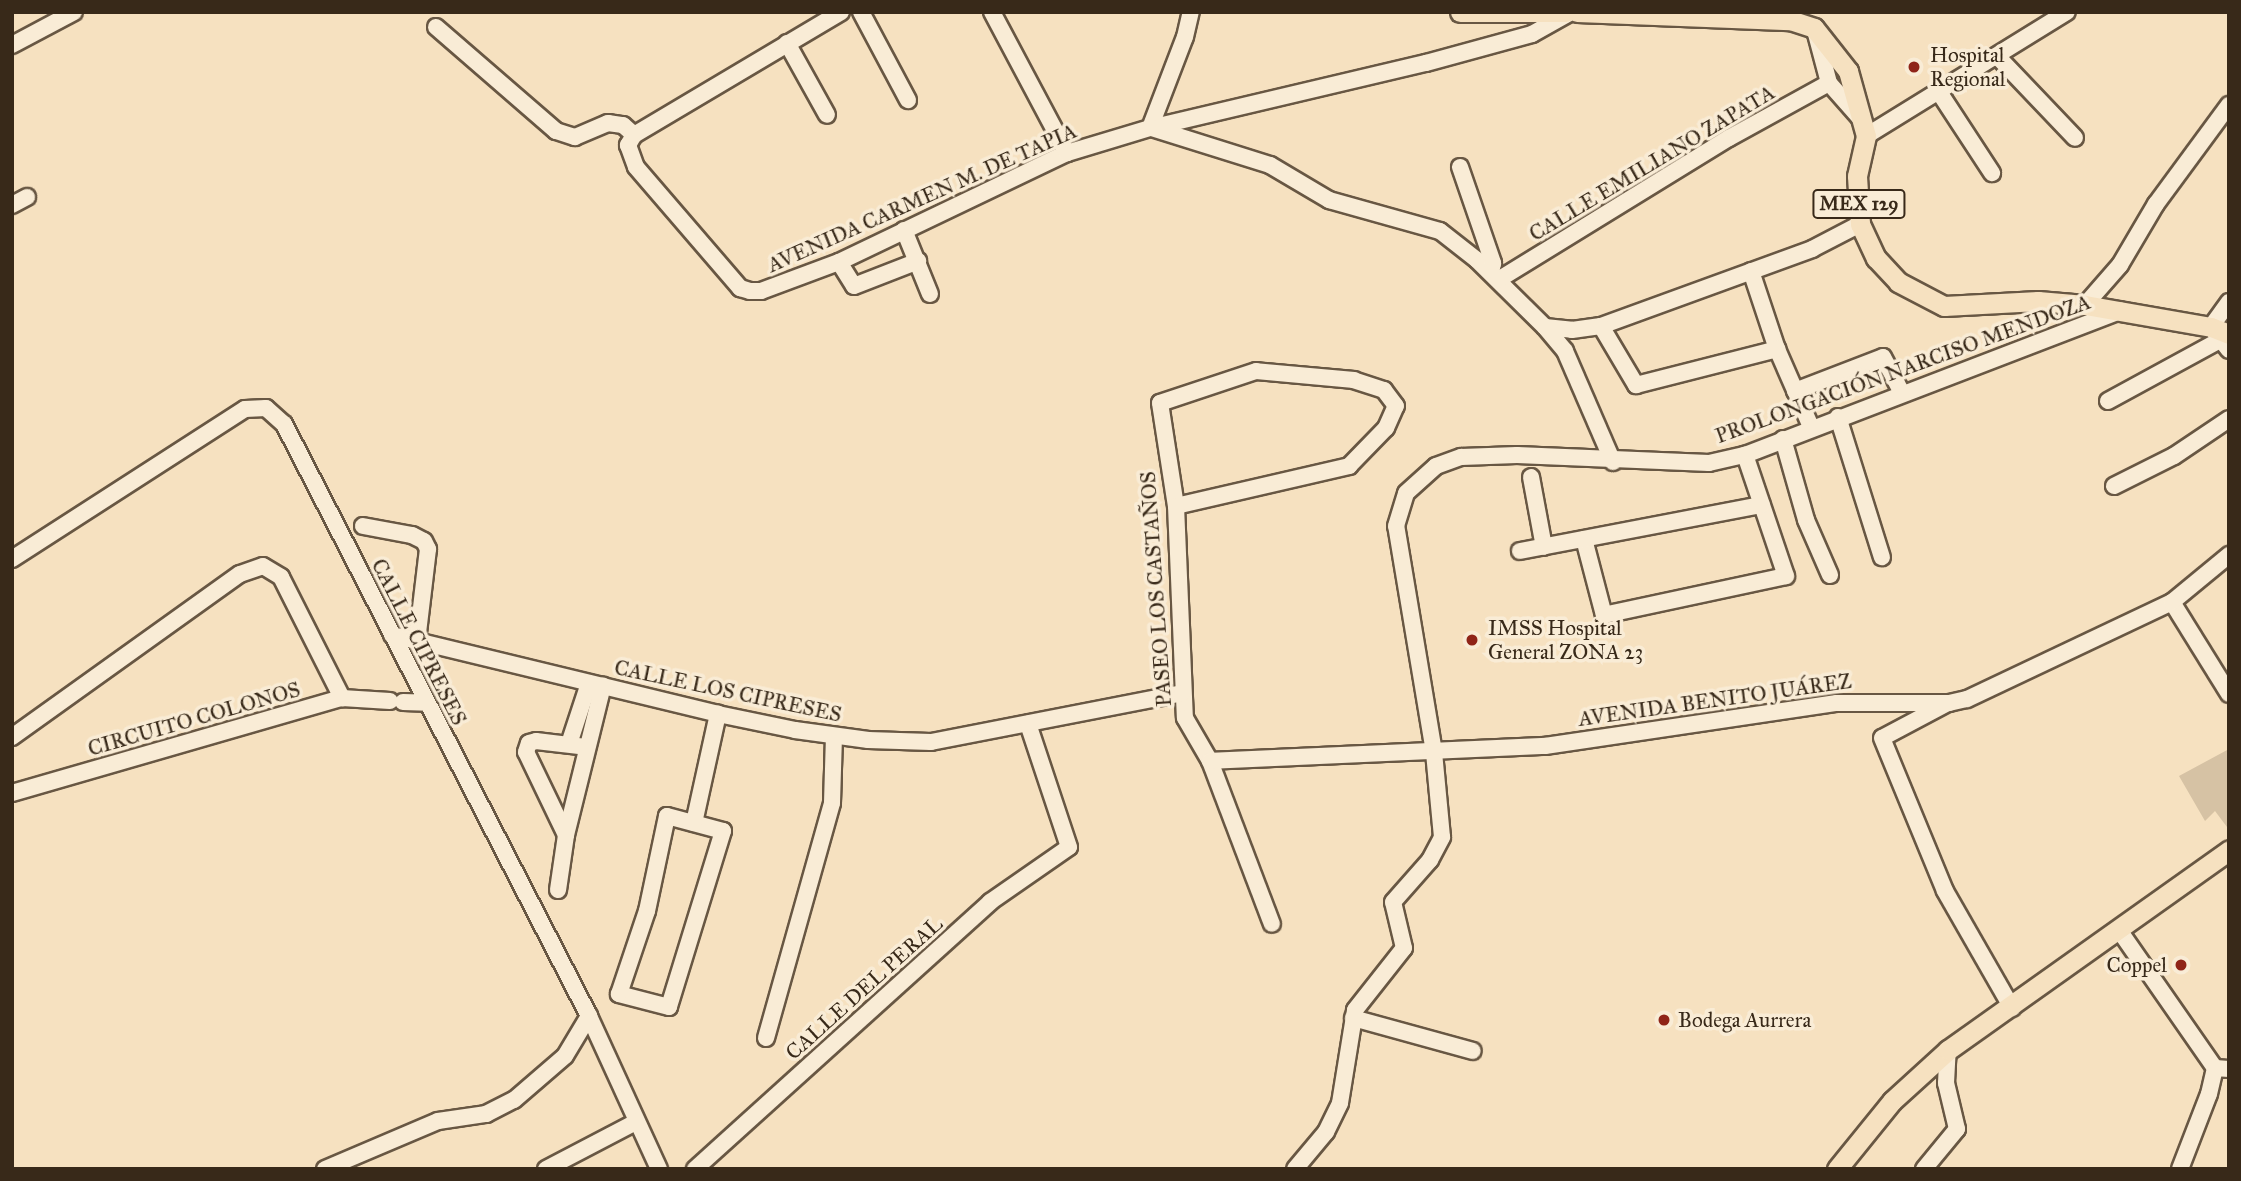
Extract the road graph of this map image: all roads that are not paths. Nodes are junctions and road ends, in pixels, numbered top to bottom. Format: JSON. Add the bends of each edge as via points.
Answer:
{"nodes":[{"id":1,"x":74,"y":12,"type":"edge"},
{"id":2,"x":841,"y":12,"type":"edge"},
{"id":3,"x":861,"y":12,"type":"edge"},
{"id":4,"x":992,"y":12,"type":"edge"},
{"id":5,"x":1191,"y":12,"type":"edge"},
{"id":6,"x":1460,"y":12,"type":"edge"},
{"id":7,"x":1568,"y":12,"type":"edge"},
{"id":8,"x":1577,"y":12,"type":"edge"},
{"id":9,"x":2067,"y":12,"type":"edge"},
{"id":10,"x":436,"y":27,"type":"dead end"},
{"id":11,"x":1814,"y":28,"type":"junction"},
{"id":12,"x":788,"y":43,"type":"junction"},
{"id":13,"x":12,"y":46,"type":"edge"},
{"id":14,"x":1997,"y":56,"type":"junction"},
{"id":15,"x":1829,"y":83,"type":"junction"},
{"id":16,"x":1939,"y":92,"type":"junction"},
{"id":17,"x":908,"y":100,"type":"dead end"},
{"id":18,"x":2229,"y":105,"type":"edge"},
{"id":19,"x":827,"y":115,"type":"dead end"},
{"id":20,"x":1864,"y":127,"type":"junction"},
{"id":21,"x":1150,"y":128,"type":"junction"},
{"id":22,"x":2075,"y":138,"type":"dead end"},
{"id":23,"x":631,"y":140,"type":"junction"},
{"id":24,"x":1067,"y":153,"type":"junction"},
{"id":25,"x":1460,"y":167,"type":"dead end"},
{"id":26,"x":1992,"y":173,"type":"dead end"},
{"id":27,"x":27,"y":197,"type":"dead end"},
{"id":28,"x":12,"y":205,"type":"edge"},
{"id":29,"x":1860,"y":224,"type":"junction"},
{"id":30,"x":904,"y":230,"type":"junction"},
{"id":31,"x":918,"y":261,"type":"junction"},
{"id":32,"x":839,"y":262,"type":"junction"},
{"id":33,"x":1751,"y":271,"type":"junction"},
{"id":34,"x":1495,"y":276,"type":"junction"},
{"id":35,"x":930,"y":295,"type":"dead end"},
{"id":36,"x":2229,"y":302,"type":"edge"},
{"id":37,"x":2085,"y":305,"type":"junction"},
{"id":38,"x":2123,"y":310,"type":"junction"},
{"id":39,"x":1601,"y":326,"type":"junction"},
{"id":40,"x":1545,"y":327,"type":"junction"},
{"id":41,"x":2224,"y":337,"type":"edge"},
{"id":42,"x":1777,"y":349,"type":"junction"},
{"id":43,"x":1795,"y":391,"type":"junction"},
{"id":44,"x":1902,"y":393,"type":"junction"},
{"id":45,"x":2108,"y":401,"type":"dead end"},
{"id":46,"x":1838,"y":417,"type":"junction"},
{"id":47,"x":2229,"y":419,"type":"edge"},
{"id":48,"x":1811,"y":427,"type":"junction"},
{"id":49,"x":1783,"y":439,"type":"junction"},
{"id":50,"x":1745,"y":455,"type":"junction"},
{"id":51,"x":1613,"y":461,"type":"junction"},
{"id":52,"x":1531,"y":477,"type":"dead end"},
{"id":53,"x":2113,"y":486,"type":"dead end"},
{"id":54,"x":1762,"y":505,"type":"junction"},
{"id":55,"x":1176,"y":506,"type":"junction"},
{"id":56,"x":363,"y":526,"type":"dead end"},
{"id":57,"x":1584,"y":539,"type":"junction"},
{"id":58,"x":1544,"y":547,"type":"junction"},
{"id":59,"x":1520,"y":551,"type":"dead end"},
{"id":60,"x":2229,"y":555,"type":"edge"},
{"id":61,"x":1882,"y":557,"type":"dead end"},
{"id":62,"x":12,"y":559,"type":"edge"},
{"id":63,"x":1829,"y":575,"type":"dead end"},
{"id":64,"x":2172,"y":602,"type":"junction"},
{"id":65,"x":391,"y":635,"type":"junction"},
{"id":66,"x":417,"y":642,"type":"junction"},
{"id":67,"x":596,"y":684,"type":"junction"},
{"id":68,"x":1182,"y":693,"type":"junction"},
{"id":69,"x":2229,"y":694,"type":"edge"},
{"id":70,"x":342,"y":698,"type":"junction"},
{"id":71,"x":1949,"y":703,"type":"junction"},
{"id":72,"x":427,"y":704,"type":"junction"},
{"id":73,"x":718,"y":714,"type":"junction"},
{"id":74,"x":1028,"y":724,"type":"junction"},
{"id":75,"x":12,"y":737,"type":"edge"},
{"id":76,"x":834,"y":737,"type":"junction"},
{"id":77,"x":569,"y":744,"type":"junction"},
{"id":78,"x":586,"y":747,"type":"junction"},
{"id":79,"x":1434,"y":752,"type":"junction"},
{"id":80,"x":1210,"y":761,"type":"junction"},
{"id":81,"x":12,"y":793,"type":"edge"},
{"id":82,"x":694,"y":823,"type":"junction"},
{"id":83,"x":566,"y":835,"type":"junction"},
{"id":84,"x":2229,"y":850,"type":"edge"},
{"id":85,"x":558,"y":890,"type":"dead end"},
{"id":86,"x":1272,"y":924,"type":"dead end"},
{"id":87,"x":2119,"y":930,"type":"junction"},
{"id":88,"x":2012,"y":1007,"type":"junction"},
{"id":89,"x":589,"y":1016,"type":"junction"},
{"id":90,"x":1353,"y":1018,"type":"junction"},
{"id":91,"x":766,"y":1038,"type":"dead end"},
{"id":92,"x":1948,"y":1050,"type":"junction"},
{"id":93,"x":1473,"y":1051,"type":"dead end"},
{"id":94,"x":2222,"y":1068,"type":"edge"},
{"id":95,"x":636,"y":1122,"type":"junction"},
{"id":96,"x":325,"y":1169,"type":"edge"},
{"id":97,"x":546,"y":1169,"type":"edge"},
{"id":98,"x":659,"y":1169,"type":"edge"},
{"id":99,"x":695,"y":1169,"type":"edge"},
{"id":100,"x":1296,"y":1169,"type":"edge"},
{"id":101,"x":1837,"y":1169,"type":"edge"},
{"id":102,"x":1924,"y":1169,"type":"edge"},
{"id":103,"x":2180,"y":1169,"type":"edge"}],
"edges":[{"from":1,"to":13,"type":"street"},
{"from":2,"to":12,"type":"street"},
{"from":3,"to":17,"type":"street"},
{"from":4,"to":24,"type":"street"},
{"from":5,"to":21,"type":"street"},
{"from":6,"to":7,"type":"main road"},
{"from":7,"to":21,"type":"street","name":"AVENIDA CARMEN M. DE TAPIA","via":[[1532,34],[1506,42]]},
{"from":8,"to":11,"type":"main road","via":[[1790,20]]},
{"from":9,"to":14,"type":"street"},
{"from":10,"to":23,"type":"street","via":[[556,131],[575,137],[608,123],[623,125]]},
{"from":11,"to":15,"type":"street"},
{"from":11,"to":20,"type":"main road","number":"MEX 129","via":[[1847,71]]},
{"from":12,"to":19,"type":"street"},
{"from":12,"to":23,"type":"street"},
{"from":14,"to":16,"type":"street"},
{"from":14,"to":22,"type":"street"},
{"from":15,"to":20,"type":"street"},
{"from":15,"to":34,"type":"street","name":"CALLE EMILIANO ZAPATA"},
{"from":16,"to":20,"type":"street"},
{"from":16,"to":26,"type":"street"},
{"from":18,"to":37,"type":"street","via":[[2163,193],[2120,265]]},
{"from":20,"to":29,"type":"main road","number":"MEX 129","via":[[1857,176]]},
{"from":21,"to":24,"type":"street","name":"AVENIDA CARMEN M. DE TAPIA"},
{"from":21,"to":34,"type":"street","via":[[1270,165],[1329,200],[1440,231]]},
{"from":23,"to":32,"type":"street","name":"AVENIDA CARMEN M. DE TAPIA","via":[[636,167],[740,288],[761,291]]},
{"from":24,"to":30,"type":"street","name":"AVENIDA CARMEN M. DE TAPIA"},
{"from":25,"to":34,"type":"street"},
{"from":27,"to":28,"type":"street"},
{"from":29,"to":33,"type":"street"},
{"from":29,"to":37,"type":"main road","number":"MEX 129","via":[[1876,258],[1898,282],[1944,306],[2038,301]]},
{"from":30,"to":31,"type":"street"},
{"from":30,"to":32,"type":"street","name":"AVENIDA CARMEN M. DE TAPIA"},
{"from":31,"to":32,"type":"street","via":[[854,286]]},
{"from":31,"to":35,"type":"street"},
{"from":33,"to":39,"type":"street"},
{"from":33,"to":42,"type":"street"},
{"from":34,"to":40,"type":"street"},
{"from":36,"to":41,"type":"street"},
{"from":37,"to":38,"type":"main road","number":"MEX 129"},
{"from":38,"to":41,"type":"main road","number":"MEX 129"},
{"from":38,"to":44,"type":"street","name":"PROLONGACIÓN NARCISO MENDOZA"},
{"from":39,"to":40,"type":"street"},
{"from":39,"to":42,"type":"street","via":[[1636,385]]},
{"from":40,"to":51,"type":"street","via":[[1564,351]]},
{"from":41,"to":45,"type":"street"},
{"from":42,"to":43,"type":"street"},
{"from":43,"to":44,"type":"street","via":[[1883,357]]},
{"from":43,"to":48,"type":"street"},
{"from":44,"to":46,"type":"street","name":"PROLONGACIÓN NARCISO MENDOZA"},
{"from":46,"to":48,"type":"street","name":"PROLONGACIÓN NARCISO MENDOZA"},
{"from":46,"to":61,"type":"street"},
{"from":47,"to":53,"type":"street","via":[[2174,456]]},
{"from":48,"to":49,"type":"street","name":"PROLONGACIÓN NARCISO MENDOZA"},
{"from":49,"to":50,"type":"street","name":"PROLONGACIÓN NARCISO MENDOZA"},
{"from":49,"to":63,"type":"street","via":[[1806,520]]},
{"from":50,"to":51,"type":"street","name":"PROLONGACIÓN NARCISO MENDOZA","via":[[1709,463]]},
{"from":50,"to":54,"type":"street"},
{"from":51,"to":79,"type":"street","name":"PROLONGACIÓN NARCISO MENDOZA","via":[[1461,457],[1436,467],[1406,493],[1396,526]]},
{"from":52,"to":58,"type":"street"},
{"from":54,"to":57,"type":"street"},
{"from":54,"to":57,"type":"street","via":[[1786,576],[1604,615]]},
{"from":55,"to":55,"type":"street","name":"PASEO LOS CASTAÑOS","via":[[1349,466],[1386,428],[1396,406],[1384,390],[1354,380],[1256,371],[1160,403]]},
{"from":55,"to":68,"type":"street","name":"PASEO LOS CASTAÑOS"},
{"from":56,"to":66,"type":"street","via":[[412,535],[428,549]]},
{"from":57,"to":58,"type":"street"},
{"from":58,"to":59,"type":"street"},
{"from":60,"to":64,"type":"street","name":"AVENIDA BENITO JUÁREZ"},
{"from":62,"to":65,"type":"street","name":"CALLE CIPRESES","via":[[245,409],[266,408],[284,424]]},
{"from":64,"to":69,"type":"street"},
{"from":64,"to":71,"type":"street","name":"AVENIDA BENITO JUÁREZ","via":[[1979,694]]},
{"from":65,"to":66,"type":"street","name":"CALLE LOS CIPRESES"},
{"from":65,"to":72,"type":"street","name":"CALLE CIPRESES"},
{"from":66,"to":67,"type":"street","name":"CALLE LOS CIPRESES"},
{"from":67,"to":73,"type":"street","name":"CALLE LOS CIPRESES"},
{"from":67,"to":77,"type":"street"},
{"from":67,"to":78,"type":"street"},
{"from":68,"to":74,"type":"street","name":"CALLE LOS CIPRESES"},
{"from":68,"to":80,"type":"street","name":"PASEO LOS CASTAÑOS","via":[[1185,718]]},
{"from":70,"to":72,"type":"street","name":"CIRCUITO COLONOS"},
{"from":70,"to":75,"type":"street","via":[[281,577],[263,566],[240,573]]},
{"from":70,"to":81,"type":"street","name":"CIRCUITO COLONOS"},
{"from":71,"to":79,"type":"street","name":"AVENIDA BENITO JUÁREZ","via":[[1837,703],[1545,747]]},
{"from":71,"to":88,"type":"street","via":[[1882,738],[1945,891]]},
{"from":72,"to":89,"type":"street","name":"CALLE CIPRESES"},
{"from":73,"to":76,"type":"street","name":"CALLE LOS CIPRESES"},
{"from":73,"to":82,"type":"street"},
{"from":74,"to":76,"type":"street","name":"CALLE LOS CIPRESES","via":[[931,742]]},
{"from":74,"to":99,"type":"street","name":"CALLE DEL PERAL","via":[[1069,847],[990,902]]},
{"from":76,"to":91,"type":"street","via":[[832,803]]},
{"from":77,"to":78,"type":"street"},
{"from":77,"to":83,"type":"street","via":[[537,741],[530,743],[526,752]]},
{"from":78,"to":83,"type":"street"},
{"from":79,"to":80,"type":"street","name":"AVENIDA BENITO JUÁREZ"},
{"from":79,"to":90,"type":"street","name":"PROLONGACIÓN NARCISO MENDOZA","via":[[1442,838],[1430,860],[1393,902],[1404,948]]},
{"from":80,"to":86,"type":"street","name":"PASEO LOS CASTAÑOS"},
{"from":82,"to":82,"type":"street","via":[[723,831],[669,1007],[619,994],[647,911],[667,816]]},
{"from":83,"to":85,"type":"street"},
{"from":84,"to":87,"type":"main road"},
{"from":87,"to":88,"type":"main road"},
{"from":87,"to":94,"type":"street"},
{"from":88,"to":92,"type":"main road"},
{"from":89,"to":95,"type":"street","name":"CALLE CIPRESES"},
{"from":89,"to":96,"type":"street","via":[[565,1056],[514,1100],[486,1114],[438,1121]]},
{"from":90,"to":93,"type":"street"},
{"from":90,"to":100,"type":"street","via":[[1340,1103],[1326,1132]]},
{"from":92,"to":101,"type":"main road","via":[[1892,1101]]},
{"from":92,"to":102,"type":"street","via":[[1946,1083],[1957,1129]]},
{"from":94,"to":103,"type":"street"},
{"from":95,"to":97,"type":"street"},
{"from":95,"to":98,"type":"street","name":"CALLE CIPRESES"}]}
